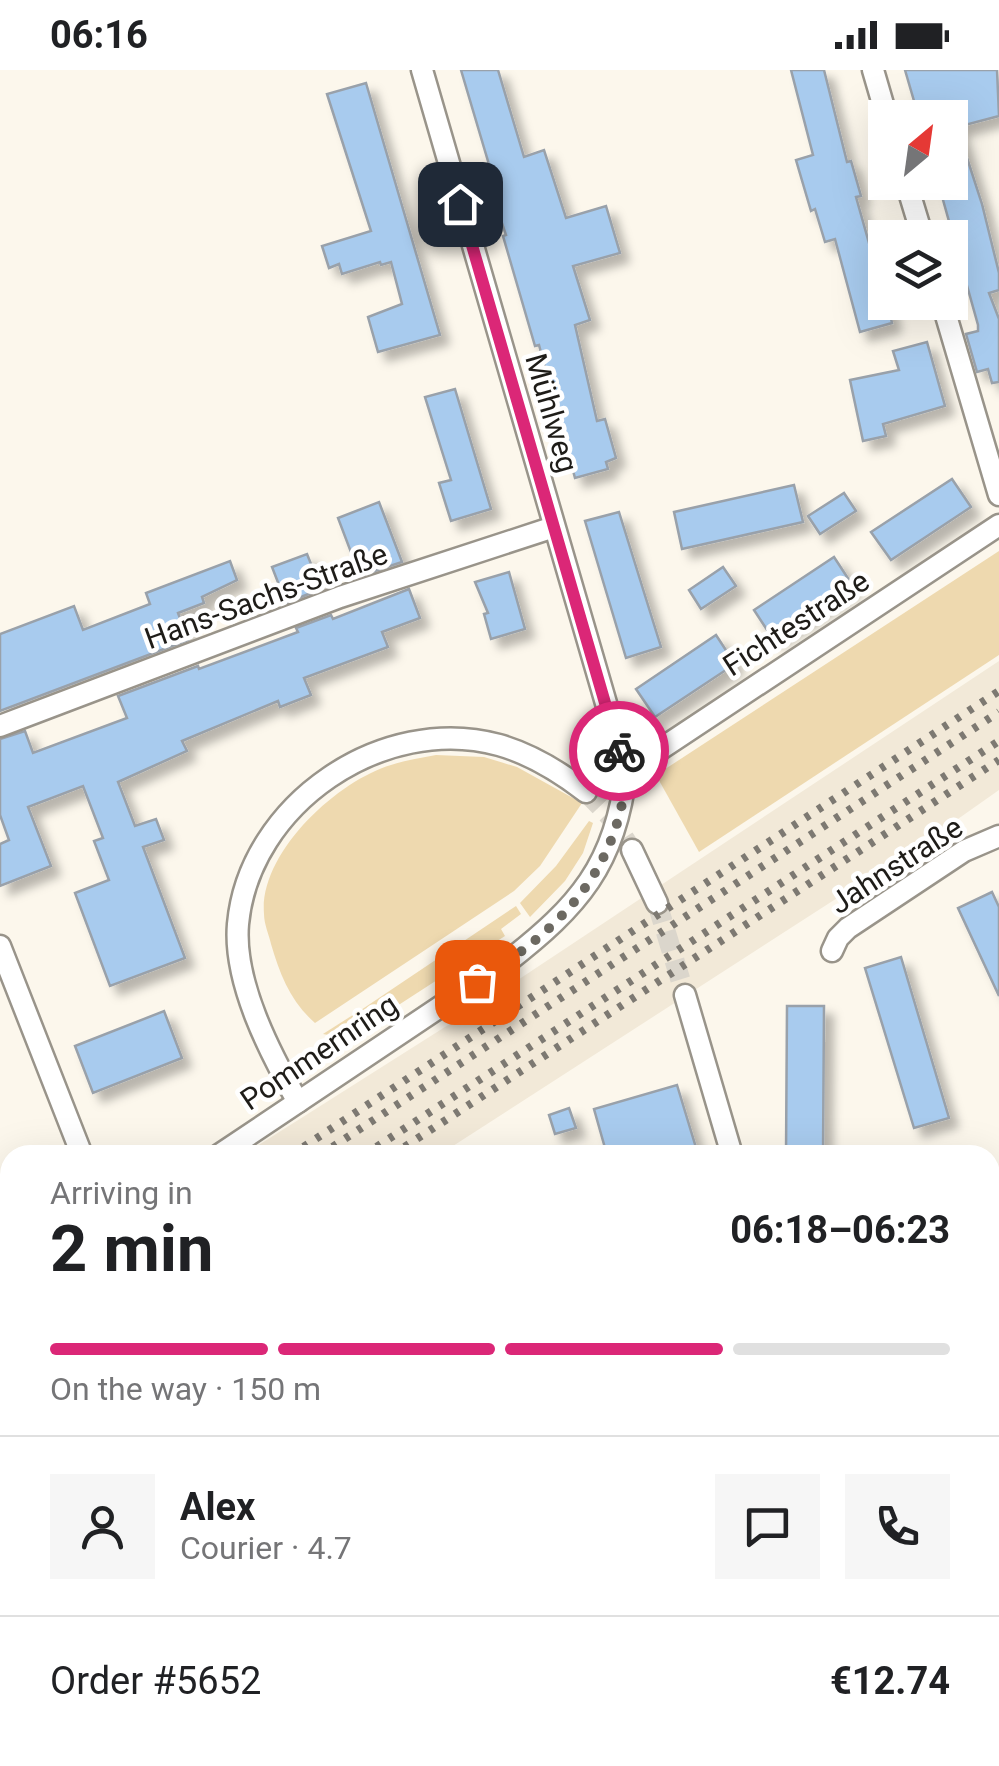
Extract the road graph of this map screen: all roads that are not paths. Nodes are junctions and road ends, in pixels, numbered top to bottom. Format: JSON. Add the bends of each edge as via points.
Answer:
{"nodes":[{"id":1,"x":422,"y":70,"type":"edge"},
{"id":2,"x":873,"y":70,"type":"edge"},
{"id":3,"x":882,"y":100,"type":"edge"},
{"id":4,"x":947,"y":320,"type":"edge"},
{"id":5,"x":999,"y":495,"type":"edge"},
{"id":6,"x":999,"y":525,"type":"edge"},
{"id":7,"x":554,"y":527,"type":"junction"},
{"id":8,"x":0,"y":726,"type":"edge"},
{"id":9,"x":626,"y":772,"type":"junction"},
{"id":10,"x":586,"y":792,"type":"tunnel mouth"},
{"id":11,"x":999,"y":836,"type":"edge"},
{"id":12,"x":632,"y":850,"type":"tunnel mouth"},
{"id":13,"x":657,"y":903,"type":"tunnel mouth"},
{"id":14,"x":0,"y":946,"type":"edge"},
{"id":15,"x":832,"y":951,"type":"dead end"},
{"id":16,"x":685,"y":995,"type":"tunnel mouth"},
{"id":17,"x":298,"y":1102,"type":"junction"},
{"id":18,"x":78,"y":1145,"type":"edge"},
{"id":19,"x":234,"y":1145,"type":"edge"},
{"id":20,"x":729,"y":1145,"type":"edge"}],
"edges":[{"from":1,"to":7,"type":"street","name":"Mühlweg"},
{"from":2,"to":3,"type":"street"},
{"from":4,"to":5,"type":"street"},
{"from":6,"to":9,"type":"street","name":"Fichtestraße"},
{"from":7,"to":8,"type":"street","name":"Hans-Sachs-Straße","via":[[340,598]]},
{"from":7,"to":9,"type":"street","name":"Mühlweg"},
{"from":9,"to":17,"type":"street","name":"Pommernring","via":[[612,842],[598,872],[549,930]]},
{"from":10,"to":17,"type":"street","via":[[498,744],[420,741],[342,768],[284,818],[261,852],[238,926],[246,992]]},
{"from":11,"to":15,"type":"street","name":"Jahnstraße","via":[[964,851],[848,928]]},
{"from":12,"to":13,"type":"street"},
{"from":14,"to":18,"type":"street"},
{"from":16,"to":20,"type":"street"},
{"from":17,"to":19,"type":"street","name":"Pommernring"}]}
